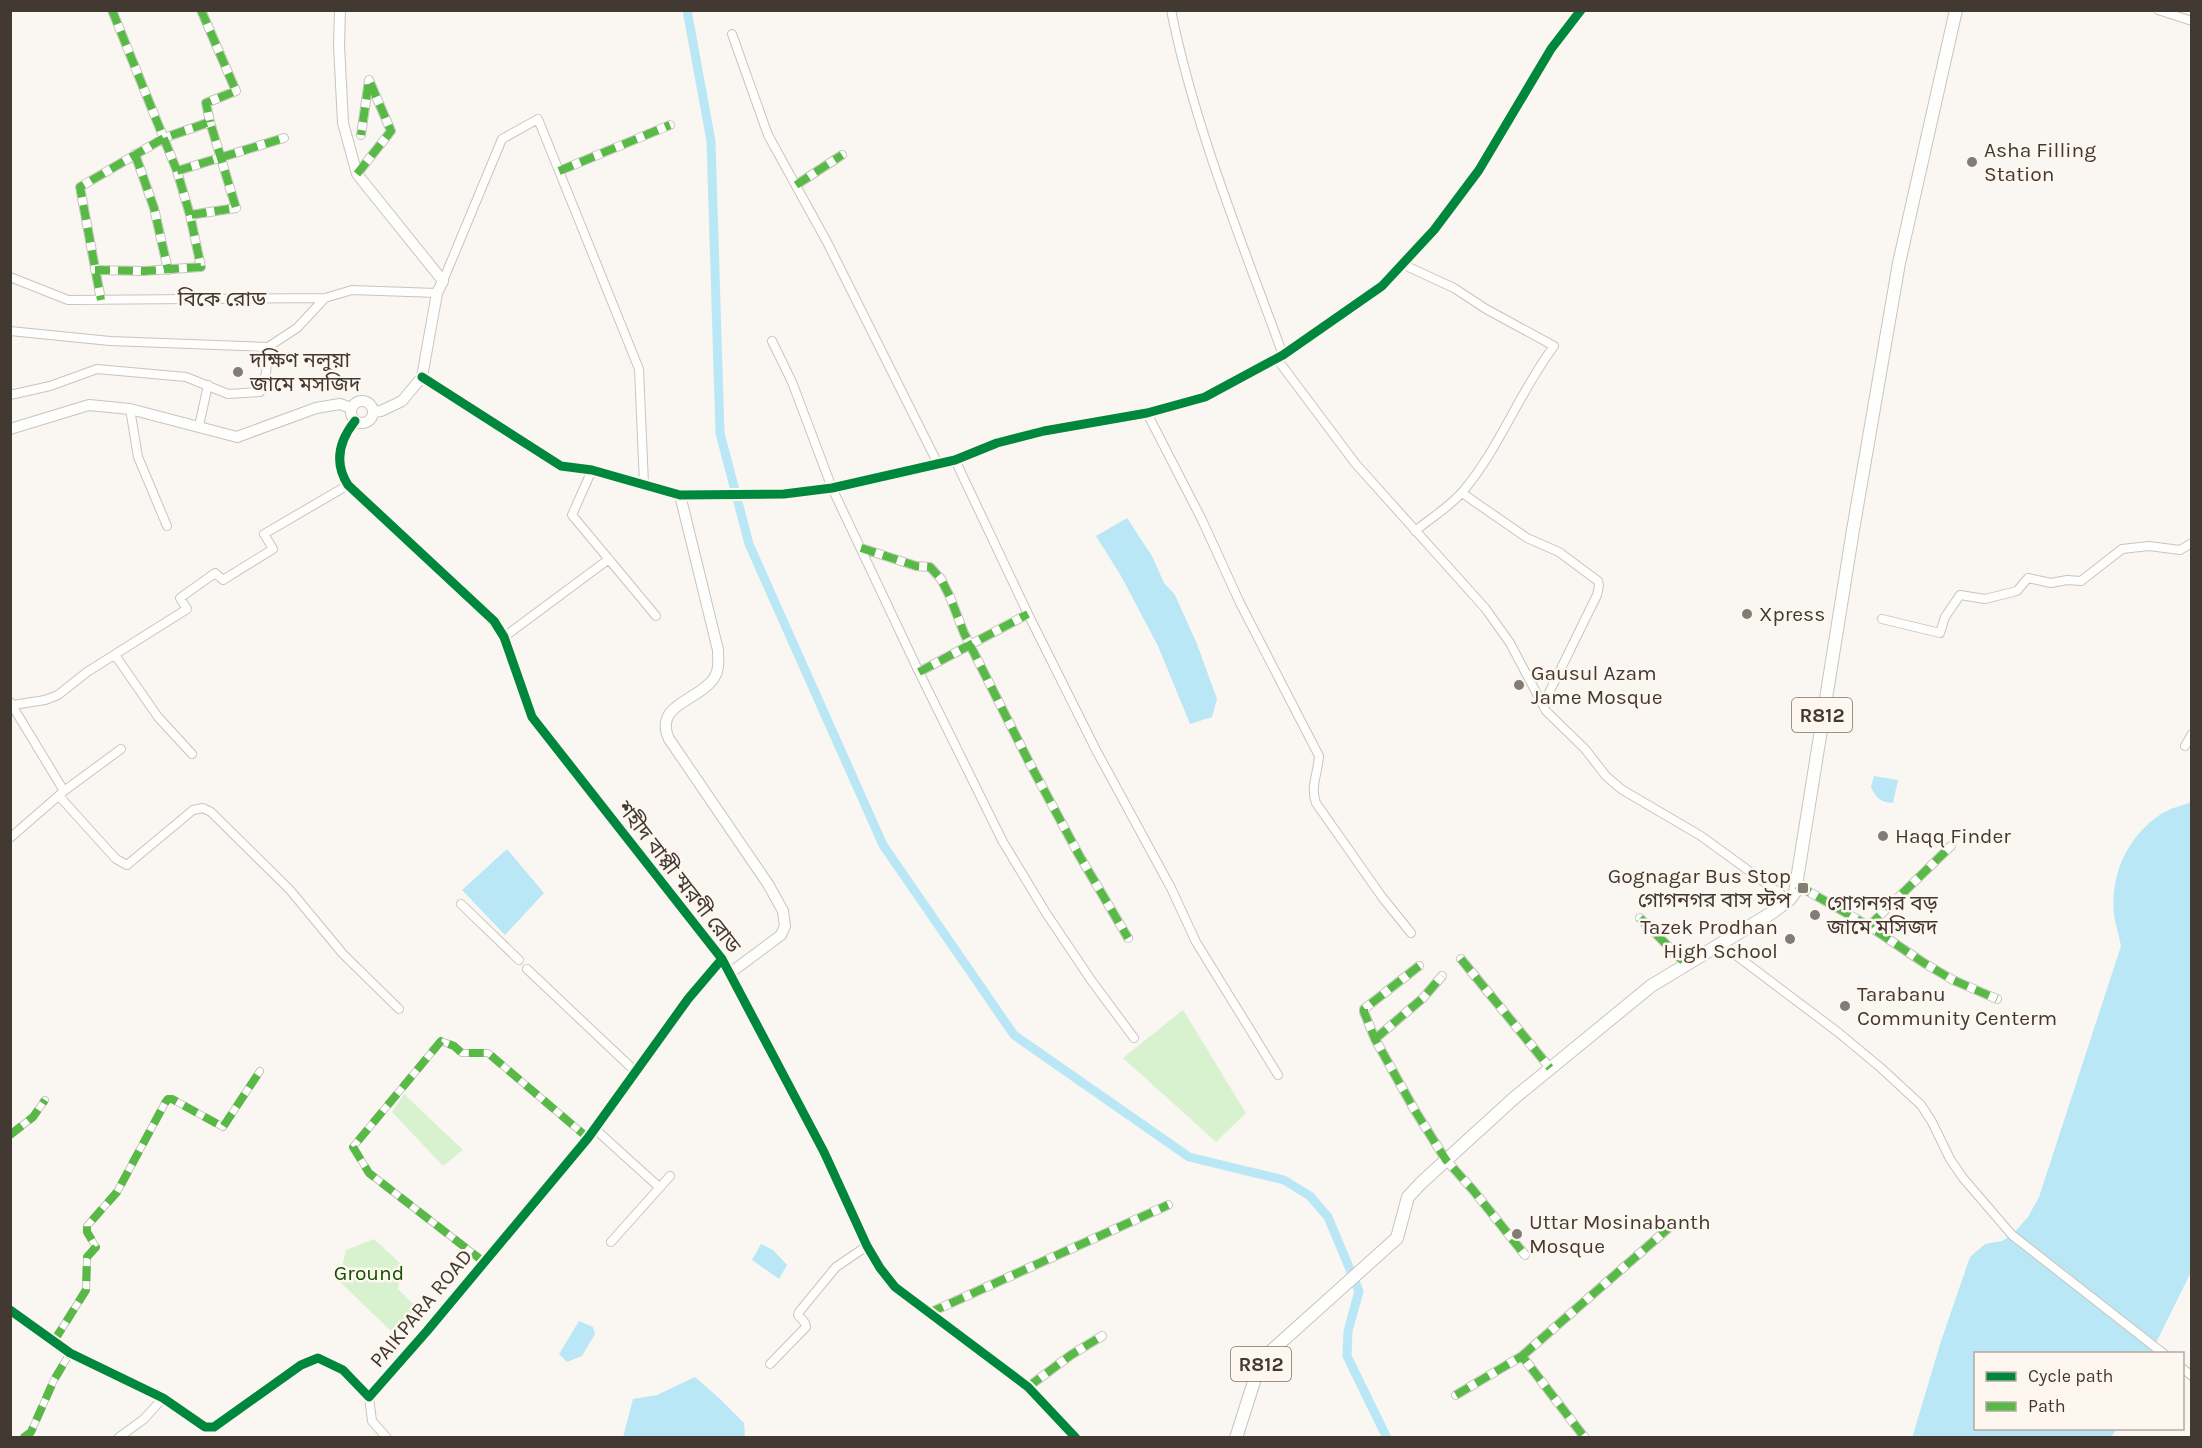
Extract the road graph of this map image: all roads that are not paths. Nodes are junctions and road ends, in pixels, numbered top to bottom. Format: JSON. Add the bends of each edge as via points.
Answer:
{"nodes":[{"id":1,"x":112,"y":10,"type":"edge"},
{"id":2,"x":201,"y":10,"type":"edge"},
{"id":3,"x":340,"y":10,"type":"edge"},
{"id":4,"x":1171,"y":10,"type":"edge"},
{"id":5,"x":1581,"y":10,"type":"edge"},
{"id":6,"x":1956,"y":10,"type":"edge"},
{"id":7,"x":2158,"y":10,"type":"edge"},
{"id":8,"x":2192,"y":21,"type":"edge"},
{"id":9,"x":732,"y":34,"type":"dead end"},
{"id":10,"x":210,"y":122,"type":"junction"},
{"id":11,"x":670,"y":125,"type":"dead end"},
{"id":12,"x":361,"y":135,"type":"dead end"},
{"id":13,"x":164,"y":138,"type":"junction"},
{"id":14,"x":284,"y":138,"type":"dead end"},
{"id":15,"x":135,"y":154,"type":"junction"},
{"id":16,"x":842,"y":155,"type":"dead end"},
{"id":17,"x":221,"y":159,"type":"junction"},
{"id":18,"x":1479,"y":170,"type":"joint"},
{"id":19,"x":177,"y":171,"type":"junction"},
{"id":20,"x":559,"y":171,"type":"junction"},
{"id":21,"x":357,"y":174,"type":"junction"},
{"id":22,"x":796,"y":185,"type":"junction"},
{"id":23,"x":190,"y":215,"type":"junction"},
{"id":24,"x":1402,"y":264,"type":"junction"},
{"id":25,"x":95,"y":270,"type":"junction"},
{"id":26,"x":168,"y":270,"type":"junction"},
{"id":27,"x":10,"y":277,"type":"edge"},
{"id":28,"x":443,"y":281,"type":"junction"},
{"id":29,"x":437,"y":293,"type":"junction"},
{"id":30,"x":325,"y":298,"type":"junction"},
{"id":31,"x":101,"y":300,"type":"junction"},
{"id":32,"x":10,"y":331,"type":"edge"},
{"id":33,"x":772,"y":341,"type":"dead end"},
{"id":34,"x":268,"y":347,"type":"junction"},
{"id":35,"x":1280,"y":357,"type":"junction"},
{"id":36,"x":422,"y":376,"type":"junction"},
{"id":37,"x":208,"y":385,"type":"junction"},
{"id":38,"x":10,"y":395,"type":"edge"},
{"id":39,"x":351,"y":408,"type":"junction"},
{"id":40,"x":130,"y":409,"type":"junction"},
{"id":41,"x":373,"y":412,"type":"junction"},
{"id":42,"x":1147,"y":413,"type":"junction"},
{"id":43,"x":355,"y":421,"type":"junction"},
{"id":44,"x":199,"y":426,"type":"junction"},
{"id":45,"x":10,"y":429,"type":"edge"},
{"id":46,"x":955,"y":460,"type":"junction"},
{"id":47,"x":938,"y":464,"type":"junction"},
{"id":48,"x":592,"y":470,"type":"junction"},
{"id":49,"x":644,"y":484,"type":"junction"},
{"id":50,"x":348,"y":485,"type":"junction"},
{"id":51,"x":832,"y":488,"type":"junction"},
{"id":52,"x":1462,"y":493,"type":"junction"},
{"id":53,"x":680,"y":495,"type":"junction"},
{"id":54,"x":168,"y":526,"type":"dead end"},
{"id":55,"x":1414,"y":531,"type":"junction"},
{"id":56,"x":2192,"y":543,"type":"edge"},
{"id":57,"x":861,"y":548,"type":"junction"},
{"id":58,"x":609,"y":559,"type":"junction"},
{"id":59,"x":1028,"y":614,"type":"junction"},
{"id":60,"x":656,"y":616,"type":"dead end"},
{"id":61,"x":1882,"y":620,"type":"dead end"},
{"id":62,"x":504,"y":637,"type":"junction"},
{"id":63,"x":971,"y":646,"type":"junction"},
{"id":64,"x":115,"y":655,"type":"junction"},
{"id":65,"x":919,"y":672,"type":"junction"},
{"id":66,"x":1543,"y":705,"type":"junction"},
{"id":67,"x":12,"y":706,"type":"edge"},
{"id":68,"x":2192,"y":734,"type":"edge"},
{"id":69,"x":2185,"y":746,"type":"dead end"},
{"id":70,"x":121,"y":748,"type":"dead end"},
{"id":71,"x":192,"y":754,"type":"dead end"},
{"id":72,"x":61,"y":793,"type":"junction"},
{"id":73,"x":10,"y":838,"type":"edge"},
{"id":74,"x":1951,"y":846,"type":"dead end"},
{"id":75,"x":1797,"y":885,"type":"junction"},
{"id":76,"x":1789,"y":900,"type":"junction"},
{"id":77,"x":461,"y":904,"type":"dead end"},
{"id":78,"x":1640,"y":918,"type":"dead end"},
{"id":79,"x":1869,"y":926,"type":"junction"},
{"id":80,"x":1411,"y":933,"type":"dead end"},
{"id":81,"x":1128,"y":938,"type":"dead end"},
{"id":82,"x":1721,"y":944,"type":"junction"},
{"id":83,"x":722,"y":959,"type":"junction"},
{"id":84,"x":1461,"y":959,"type":"dead end"},
{"id":85,"x":519,"y":960,"type":"dead end"},
{"id":86,"x":1687,"y":965,"type":"junction"},
{"id":87,"x":1419,"y":966,"type":"dead end"},
{"id":88,"x":527,"y":969,"type":"dead end"},
{"id":89,"x":730,"y":973,"type":"junction"},
{"id":90,"x":1442,"y":976,"type":"dead end"},
{"id":91,"x":1997,"y":999,"type":"dead end"},
{"id":92,"x":399,"y":1009,"type":"dead end"},
{"id":93,"x":1134,"y":1038,"type":"dead end"},
{"id":94,"x":1376,"y":1039,"type":"junction"},
{"id":95,"x":1550,"y":1068,"type":"junction"},
{"id":96,"x":260,"y":1071,"type":"dead end"},
{"id":97,"x":636,"y":1072,"type":"junction"},
{"id":98,"x":1278,"y":1075,"type":"dead end"},
{"id":99,"x":45,"y":1100,"type":"dead end"},
{"id":100,"x":595,"y":1129,"type":"junction"},
{"id":101,"x":10,"y":1135,"type":"edge"},
{"id":102,"x":588,"y":1138,"type":"junction"},
{"id":103,"x":1446,"y":1160,"type":"junction"},
{"id":104,"x":670,"y":1176,"type":"dead end"},
{"id":105,"x":658,"y":1187,"type":"junction"},
{"id":106,"x":1168,"y":1205,"type":"dead end"},
{"id":107,"x":1671,"y":1226,"type":"dead end"},
{"id":108,"x":611,"y":1242,"type":"dead end"},
{"id":109,"x":867,"y":1246,"type":"junction"},
{"id":110,"x":1525,"y":1255,"type":"dead end"},
{"id":111,"x":484,"y":1262,"type":"junction"},
{"id":112,"x":10,"y":1310,"type":"edge"},
{"id":113,"x":929,"y":1313,"type":"junction"},
{"id":114,"x":1102,"y":1336,"type":"dead end"},
{"id":115,"x":54,"y":1341,"type":"junction"},
{"id":116,"x":2163,"y":1352,"type":"edge"},
{"id":117,"x":70,"y":1353,"type":"junction"},
{"id":118,"x":1522,"y":1356,"type":"junction"},
{"id":119,"x":771,"y":1364,"type":"dead end"},
{"id":120,"x":1028,"y":1387,"type":"junction"},
{"id":121,"x":1456,"y":1395,"type":"dead end"},
{"id":122,"x":369,"y":1397,"type":"junction"},
{"id":123,"x":163,"y":1398,"type":"junction"},
{"id":124,"x":23,"y":1437,"type":"edge"},
{"id":125,"x":118,"y":1437,"type":"edge"},
{"id":126,"x":387,"y":1437,"type":"edge"},
{"id":127,"x":1076,"y":1437,"type":"edge"},
{"id":128,"x":1236,"y":1437,"type":"edge"},
{"id":129,"x":1585,"y":1437,"type":"edge"}],
"edges":[{"from":1,"to":13,"type":"street"},
{"from":2,"to":10,"type":"street","via":[[236,91],[206,103]]},
{"from":3,"to":21,"type":"street","via":[[343,123]]},
{"from":4,"to":35,"type":"street","via":[[1212,159]]},
{"from":5,"to":18,"type":"street","via":[[1546,56]]},
{"from":6,"to":75,"type":"main road","number":"R812","via":[[1899,263]]},
{"from":7,"to":8,"type":"street"},
{"from":9,"to":22,"type":"street","via":[[768,135]]},
{"from":10,"to":13,"type":"street"},
{"from":10,"to":17,"type":"street"},
{"from":11,"to":20,"type":"street"},
{"from":12,"to":21,"type":"street","via":[[369,80],[391,131]]},
{"from":13,"to":15,"type":"street"},
{"from":13,"to":19,"type":"street"},
{"from":14,"to":17,"type":"street"},
{"from":15,"to":25,"type":"street","via":[[80,187]]},
{"from":15,"to":26,"type":"street","via":[[154,208]]},
{"from":16,"to":22,"type":"street"},
{"from":17,"to":19,"type":"street"},
{"from":17,"to":23,"type":"street","via":[[236,208]]},
{"from":18,"to":24,"type":"street","via":[[1434,230]]},
{"from":19,"to":23,"type":"street"},
{"from":20,"to":28,"type":"street","via":[[538,119],[502,139]]},
{"from":20,"to":49,"type":"street","via":[[639,369]]},
{"from":21,"to":28,"type":"street"},
{"from":22,"to":47,"type":"street"},
{"from":23,"to":26,"type":"street","via":[[201,267]]},
{"from":24,"to":35,"type":"street","via":[[1382,286]]},
{"from":24,"to":52,"type":"street","via":[[1454,288],[1554,346]]},
{"from":25,"to":26,"type":"street"},
{"from":25,"to":31,"type":"street"},
{"from":27,"to":31,"type":"street","name":"বিকে রোড","via":[[68,300]]},
{"from":28,"to":29,"type":"street"},
{"from":29,"to":30,"type":"street","name":"বিকে রোড","via":[[352,290]]},
{"from":29,"to":36,"type":"street"},
{"from":30,"to":31,"type":"street","name":"বিকে রোড"},
{"from":30,"to":34,"type":"street","via":[[297,328]]},
{"from":32,"to":34,"type":"street","via":[[110,341]]},
{"from":33,"to":51,"type":"street","via":[[792,382]]},
{"from":34,"to":37,"type":"street","via":[[260,392],[228,394]]},
{"from":35,"to":42,"type":"street","via":[[1205,398]]},
{"from":35,"to":55,"type":"street","via":[[1355,463]]},
{"from":36,"to":41,"type":"street","via":[[402,401]]},
{"from":36,"to":48,"type":"street","via":[[561,466]]},
{"from":37,"to":38,"type":"street","via":[[186,377],[97,369]]},
{"from":37,"to":44,"type":"street"},
{"from":39,"to":41,"type":"street","via":[[364,400]]},
{"from":39,"to":43,"type":"street"},
{"from":39,"to":44,"type":"street","via":[[340,404],[316,408],[237,437]]},
{"from":40,"to":44,"type":"street"},
{"from":40,"to":45,"type":"street","via":[[89,405]]},
{"from":40,"to":54,"type":"street","via":[[138,457]]},
{"from":41,"to":43,"type":"street","via":[[365,422]]},
{"from":42,"to":46,"type":"street","via":[[1044,431],[997,443]]},
{"from":42,"to":80,"type":"street","via":[[1318,756],[1312,795],[1316,804]]},
{"from":43,"to":50,"type":"street","via":[[339,463]]},
{"from":46,"to":47,"type":"street"},
{"from":46,"to":59,"type":"street"},
{"from":47,"to":51,"type":"street"},
{"from":48,"to":49,"type":"street"},
{"from":48,"to":58,"type":"street","via":[[572,515]]},
{"from":49,"to":53,"type":"street"},
{"from":50,"to":62,"type":"street","name":"শহীদ বাপ্পী স্মরণী রোড","via":[[494,621]]},
{"from":50,"to":64,"type":"street","via":[[264,534],[273,549],[223,580],[215,573],[180,598],[187,609]]},
{"from":51,"to":53,"type":"street","via":[[784,494]]},
{"from":51,"to":57,"type":"street"},
{"from":52,"to":55,"type":"street"},
{"from":52,"to":66,"type":"street","via":[[1527,538],[1559,552],[1598,581],[1597,595]]},
{"from":53,"to":89,"type":"street","via":[[719,667],[707,685],[674,709],[664,728],[768,884],[783,911],[785,926],[781,935]]},
{"from":55,"to":66,"type":"street","via":[[1485,608],[1510,643]]},
{"from":56,"to":61,"type":"street","via":[[2180,550],[2149,546],[2122,549],[2081,581],[2051,583],[2028,578],[2017,591],[1985,600],[1960,595],[1945,616],[1940,633]]},
{"from":57,"to":63,"type":"street","via":[[930,567],[941,579]]},
{"from":57,"to":65,"type":"street"},
{"from":58,"to":60,"type":"street"},
{"from":58,"to":62,"type":"street"},
{"from":59,"to":63,"type":"street"},
{"from":59,"to":98,"type":"street","via":[[1196,942]]},
{"from":62,"to":83,"type":"street","name":"শহীদ বাপ্পী স্মরণী রোড","via":[[532,717]]},
{"from":63,"to":65,"type":"street"},
{"from":63,"to":81,"type":"street","via":[[1030,764]]},
{"from":64,"to":67,"type":"street","via":[[58,695]]},
{"from":64,"to":71,"type":"street","via":[[158,717]]},
{"from":65,"to":93,"type":"street","via":[[1009,852],[1091,980]]},
{"from":66,"to":76,"type":"street","via":[[1621,789],[1701,836]]},
{"from":67,"to":72,"type":"street"},
{"from":68,"to":69,"type":"street"},
{"from":70,"to":72,"type":"street"},
{"from":72,"to":73,"type":"street"},
{"from":72,"to":92,"type":"street","via":[[116,859],[127,865],[193,810],[203,808],[211,812],[290,890],[343,954]]},
{"from":74,"to":79,"type":"street"},
{"from":75,"to":76,"type":"main road","number":"R812"},
{"from":75,"to":79,"type":"street"},
{"from":76,"to":82,"type":"main road","number":"R812"},
{"from":77,"to":85,"type":"street"},
{"from":78,"to":86,"type":"street"},
{"from":79,"to":91,"type":"street","via":[[1953,980]]},
{"from":82,"to":86,"type":"main road","number":"R812"},
{"from":82,"to":116,"type":"street","via":[[1881,1068],[1921,1106],[1950,1159],[2012,1235]]},
{"from":83,"to":89,"type":"street","name":"শহীদ বাপ্পী স্মরণী রোড"},
{"from":83,"to":97,"type":"street","name":"PAIKPARA ROAD"},
{"from":84,"to":95,"type":"street"},
{"from":86,"to":95,"type":"main road","number":"R812","via":[[1651,986]]},
{"from":87,"to":94,"type":"street","via":[[1364,1009]]},
{"from":88,"to":97,"type":"street"},
{"from":89,"to":109,"type":"street","name":"শহীদ বাপ্পী স্মরণী রোড","via":[[824,1152]]},
{"from":90,"to":94,"type":"street"},
{"from":94,"to":103,"type":"street"},
{"from":95,"to":103,"type":"main road","number":"R812"},
{"from":96,"to":115,"type":"street","via":[[223,1127],[168,1099],[117,1192],[87,1226],[96,1247],[87,1257],[86,1290]]},
{"from":97,"to":100,"type":"street","name":"PAIKPARA ROAD"},
{"from":99,"to":101,"type":"street","via":[[33,1117]]},
{"from":100,"to":102,"type":"street","name":"PAIKPARA ROAD"},
{"from":100,"to":105,"type":"street"},
{"from":102,"to":111,"type":"street","name":"PAIKPARA ROAD"},
{"from":102,"to":111,"type":"street","via":[[488,1053],[462,1053],[441,1041],[353,1147],[369,1173]]},
{"from":103,"to":110,"type":"street"},
{"from":103,"to":128,"type":"main road","number":"R812","via":[[1408,1197],[1397,1238],[1270,1352],[1258,1369]]},
{"from":104,"to":105,"type":"street"},
{"from":105,"to":108,"type":"street"},
{"from":106,"to":113,"type":"street"},
{"from":107,"to":118,"type":"street"},
{"from":109,"to":113,"type":"street","name":"শহীদ বাপ্পী স্মরণী রোড","via":[[895,1287]]},
{"from":109,"to":119,"type":"street","via":[[842,1261],[799,1312],[806,1327]]},
{"from":111,"to":122,"type":"street","name":"PAIKPARA ROAD"},
{"from":112,"to":115,"type":"street","name":"PAIKPARA ROAD"},
{"from":113,"to":120,"type":"street","name":"শহীদ বাপ্পী স্মরণী রোড"},
{"from":114,"to":120,"type":"street"},
{"from":115,"to":117,"type":"street","name":"PAIKPARA ROAD"},
{"from":117,"to":123,"type":"street","name":"PAIKPARA ROAD"},
{"from":117,"to":124,"type":"street","via":[[31,1432]]},
{"from":118,"to":121,"type":"street"},
{"from":118,"to":129,"type":"street"},
{"from":120,"to":127,"type":"street","name":"শহীদ বাপ্পী স্মরণী রোড"},
{"from":122,"to":123,"type":"street","name":"PAIKPARA ROAD","via":[[343,1370],[318,1358],[301,1365],[211,1428],[205,1428]]},
{"from":122,"to":126,"type":"street","name":"PAIKPARA ROAD","via":[[372,1421]]},
{"from":123,"to":125,"type":"street","via":[[144,1419]]}]}
